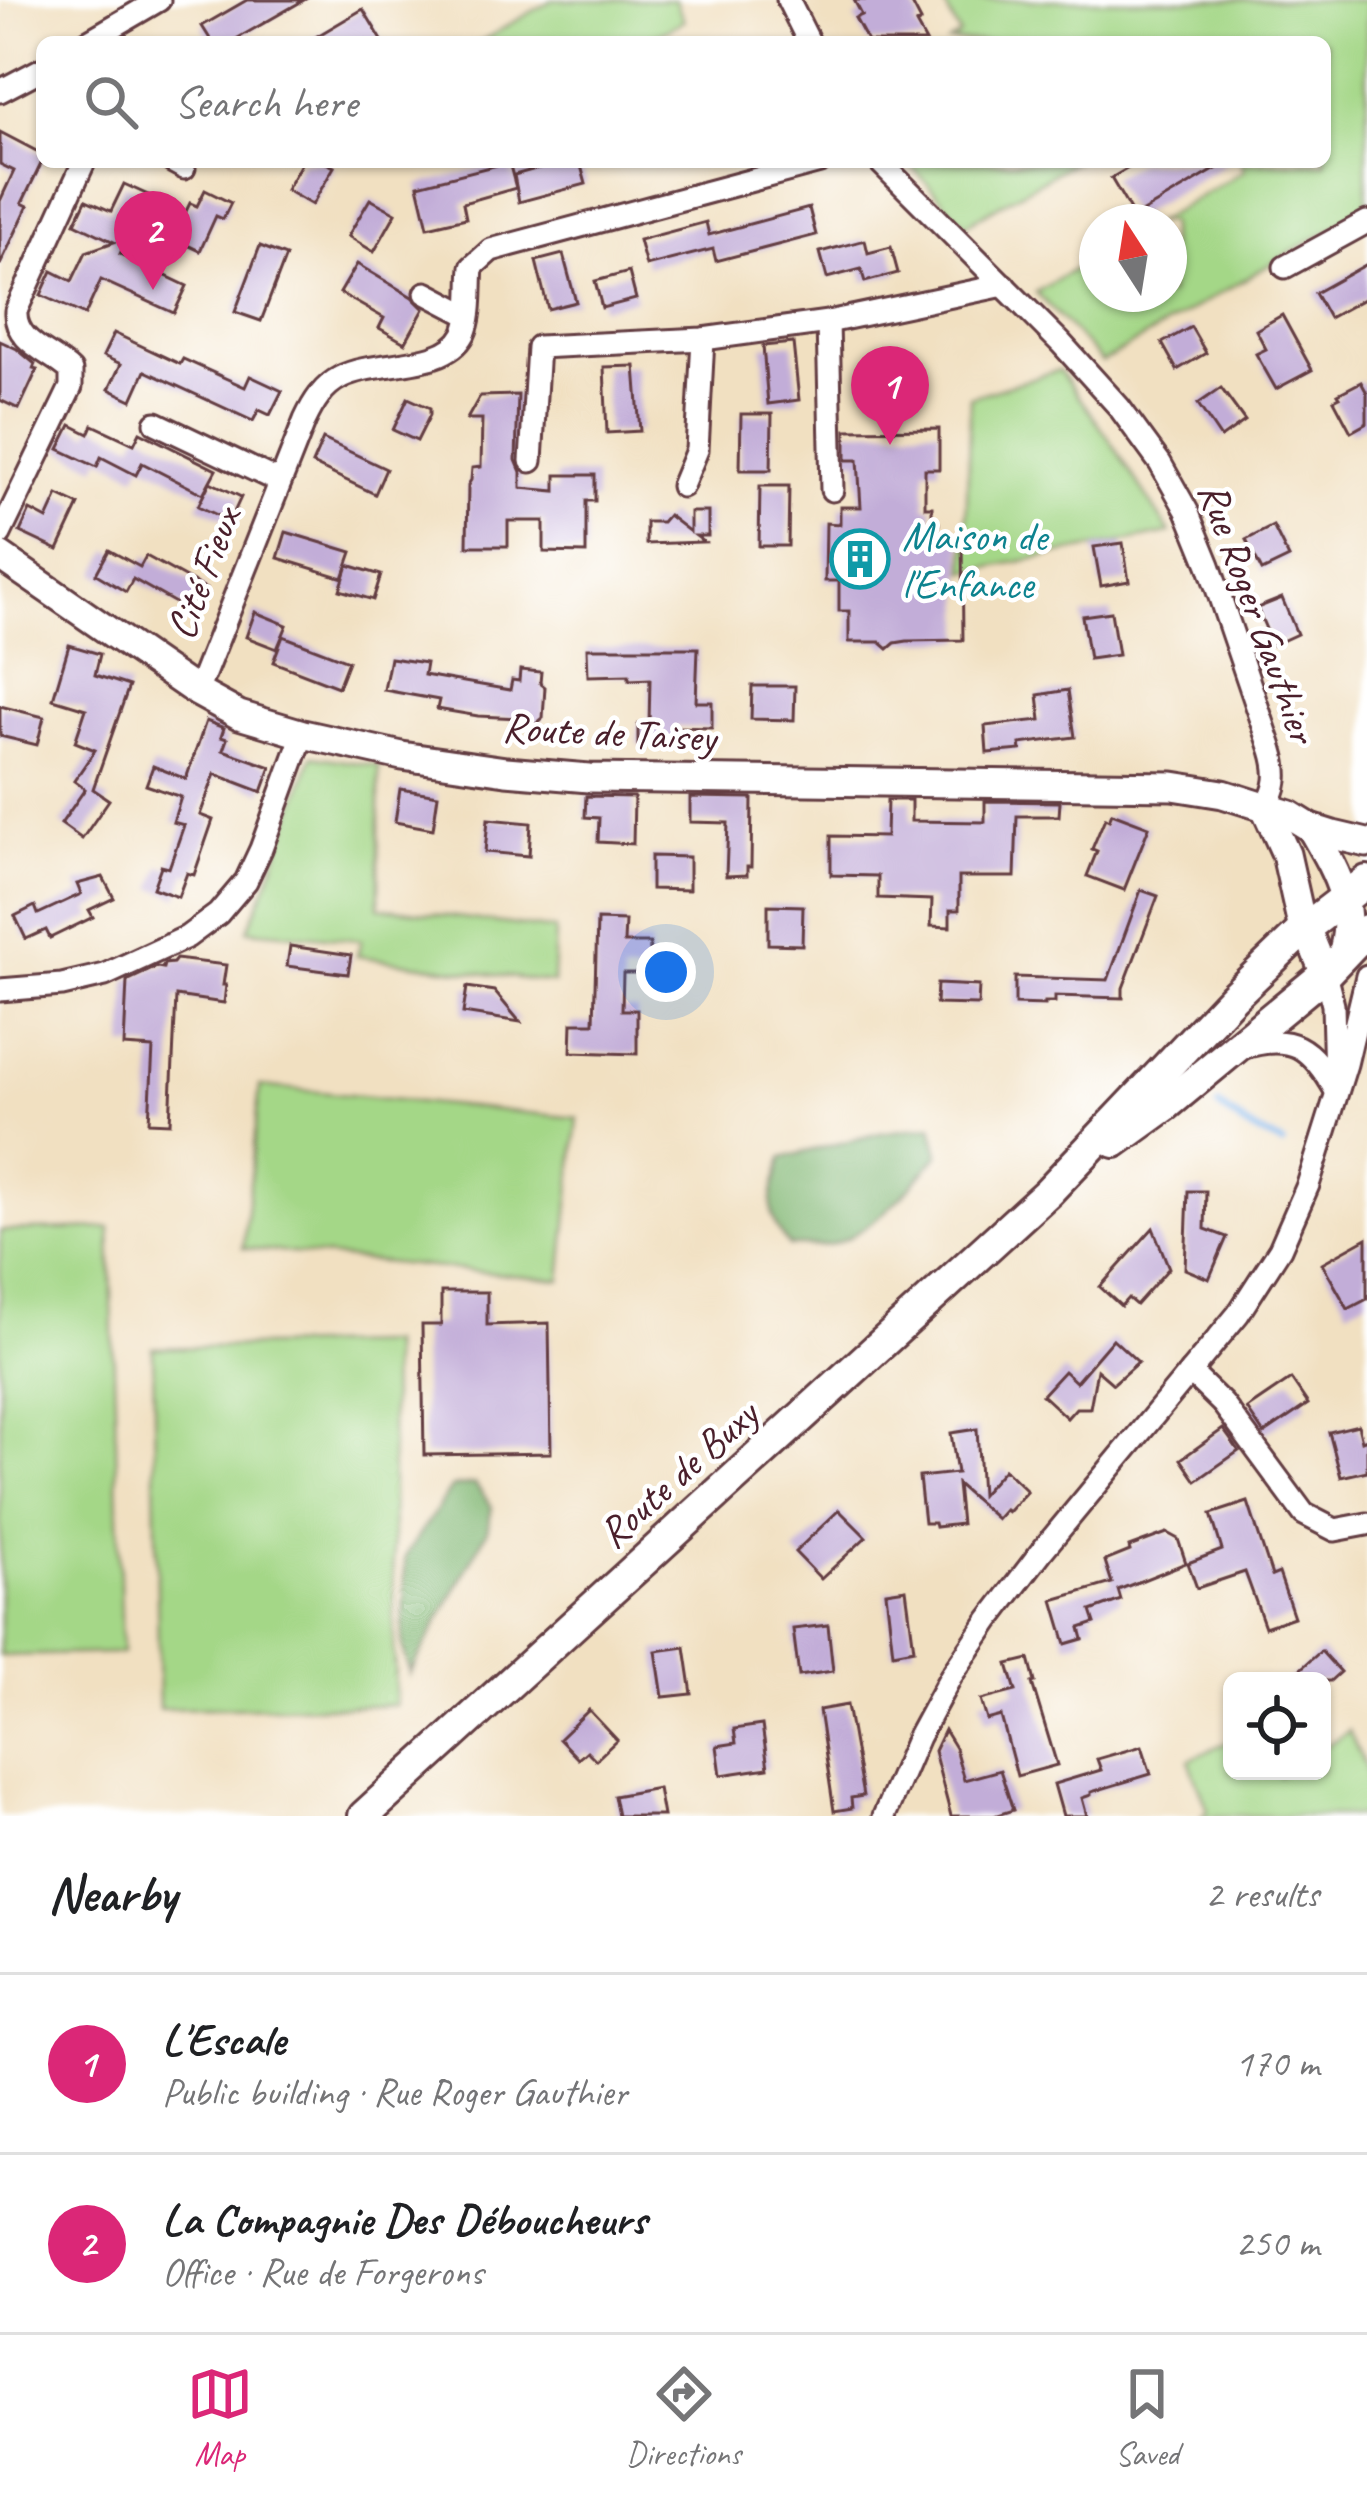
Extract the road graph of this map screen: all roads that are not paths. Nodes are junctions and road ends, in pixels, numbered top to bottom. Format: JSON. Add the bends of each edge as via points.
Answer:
{"nodes":[{"id":1,"x":159,"y":0,"type":"edge"},
{"id":2,"x":788,"y":0,"type":"edge"},
{"id":3,"x":97,"y":36,"type":"edge"},
{"id":4,"x":806,"y":36,"type":"edge"},
{"id":5,"x":34,"y":74,"type":"edge"},
{"id":6,"x":0,"y":91,"type":"edge"},
{"id":7,"x":81,"y":168,"type":"edge"},
{"id":8,"x":771,"y":168,"type":"edge"},
{"id":9,"x":886,"y":168,"type":"edge"},
{"id":10,"x":739,"y":172,"type":"edge"},
{"id":11,"x":1367,"y":222,"type":"edge"},
{"id":12,"x":1285,"y":267,"type":"dead end"},
{"id":13,"x":1004,"y":285,"type":"junction"},
{"id":14,"x":426,"y":293,"type":"dead end"},
{"id":15,"x":468,"y":315,"type":"junction"},
{"id":16,"x":828,"y":322,"type":"junction"},
{"id":17,"x":703,"y":339,"type":"junction"},
{"id":18,"x":156,"y":423,"type":"dead end"},
{"id":19,"x":531,"y":461,"type":"dead end"},
{"id":20,"x":280,"y":482,"type":"junction"},
{"id":21,"x":682,"y":486,"type":"dead end"},
{"id":22,"x":832,"y":490,"type":"dead end"},
{"id":23,"x":0,"y":533,"type":"edge"},
{"id":24,"x":0,"y":556,"type":"edge"},
{"id":25,"x":197,"y":692,"type":"junction"},
{"id":26,"x":303,"y":734,"type":"junction"},
{"id":27,"x":1264,"y":808,"type":"junction"},
{"id":28,"x":1312,"y":828,"type":"junction"},
{"id":29,"x":1367,"y":843,"type":"edge"},
{"id":30,"x":1356,"y":890,"type":"edge"},
{"id":31,"x":1304,"y":930,"type":"junction"},
{"id":32,"x":1367,"y":930,"type":"edge"},
{"id":33,"x":1333,"y":966,"type":"junction"},
{"id":34,"x":1367,"y":976,"type":"edge"},
{"id":35,"x":0,"y":989,"type":"edge"},
{"id":36,"x":1233,"y":1051,"type":"junction"},
{"id":37,"x":1336,"y":1091,"type":"junction"},
{"id":38,"x":1048,"y":1192,"type":"junction"},
{"id":39,"x":1190,"y":1372,"type":"junction"},
{"id":40,"x":1367,"y":1524,"type":"edge"},
{"id":41,"x":364,"y":1816,"type":"edge"},
{"id":42,"x":884,"y":1816,"type":"edge"}],
"edges":[{"from":1,"to":3,"type":"street"},
{"from":2,"to":4,"type":"street"},
{"from":5,"to":6,"type":"street"},
{"from":7,"to":23,"type":"street","via":[[15,324],[71,370],[70,387]]},
{"from":8,"to":10,"type":"street","name":"Cité Fieux"},
{"from":9,"to":13,"type":"street","name":"Rue Roger Gauthier"},
{"from":10,"to":15,"type":"street","name":"Cité Fieux","via":[[491,250],[472,267]]},
{"from":11,"to":12,"type":"street"},
{"from":13,"to":16,"type":"street"},
{"from":13,"to":27,"type":"street","name":"Rue Roger Gauthier","via":[[1119,407],[1187,511],[1277,766]]},
{"from":14,"to":15,"type":"street"},
{"from":15,"to":20,"type":"street","name":"Cité Fieux","via":[[452,348],[356,371],[326,387]]},
{"from":16,"to":17,"type":"street"},
{"from":16,"to":22,"type":"street"},
{"from":17,"to":19,"type":"street","via":[[538,347]]},
{"from":17,"to":21,"type":"street","via":[[697,450]]},
{"from":18,"to":20,"type":"street","name":"Cité Fieux"},
{"from":20,"to":25,"type":"street","name":"Cité Fieux"},
{"from":24,"to":25,"type":"street","name":"Route de Taisey"},
{"from":25,"to":26,"type":"street","name":"Route de Taisey"},
{"from":26,"to":27,"type":"street","name":"Route de Taisey","via":[[402,756],[589,778],[1173,786]]},
{"from":26,"to":35,"type":"street","via":[[254,865],[218,914],[105,975]]},
{"from":27,"to":28,"type":"street","name":"Route de Taisey"},
{"from":27,"to":31,"type":"street","via":[[1286,854]]},
{"from":28,"to":29,"type":"street","name":"Route de Taisey"},
{"from":28,"to":30,"type":"street"},
{"from":30,"to":31,"type":"main road","name":"Route de Buxy"},
{"from":30,"to":33,"type":"street"},
{"from":31,"to":33,"type":"street"},
{"from":31,"to":38,"type":"main road","name":"Route de Buxy"},
{"from":32,"to":33,"type":"main road","name":"Route de Buxy"},
{"from":33,"to":36,"type":"main road","name":"Route de Buxy"},
{"from":33,"to":37,"type":"street"},
{"from":34,"to":37,"type":"street"},
{"from":36,"to":37,"type":"street","via":[[1266,1040],[1292,1043],[1314,1057]]},
{"from":36,"to":38,"type":"main road","name":"Route de Buxy"},
{"from":37,"to":39,"type":"street","via":[[1280,1249]]},
{"from":38,"to":41,"type":"main road","name":"Route de Buxy"},
{"from":39,"to":40,"type":"street","via":[[1304,1514],[1335,1530]]},
{"from":39,"to":42,"type":"street","via":[[976,1638],[918,1737]]}]}
